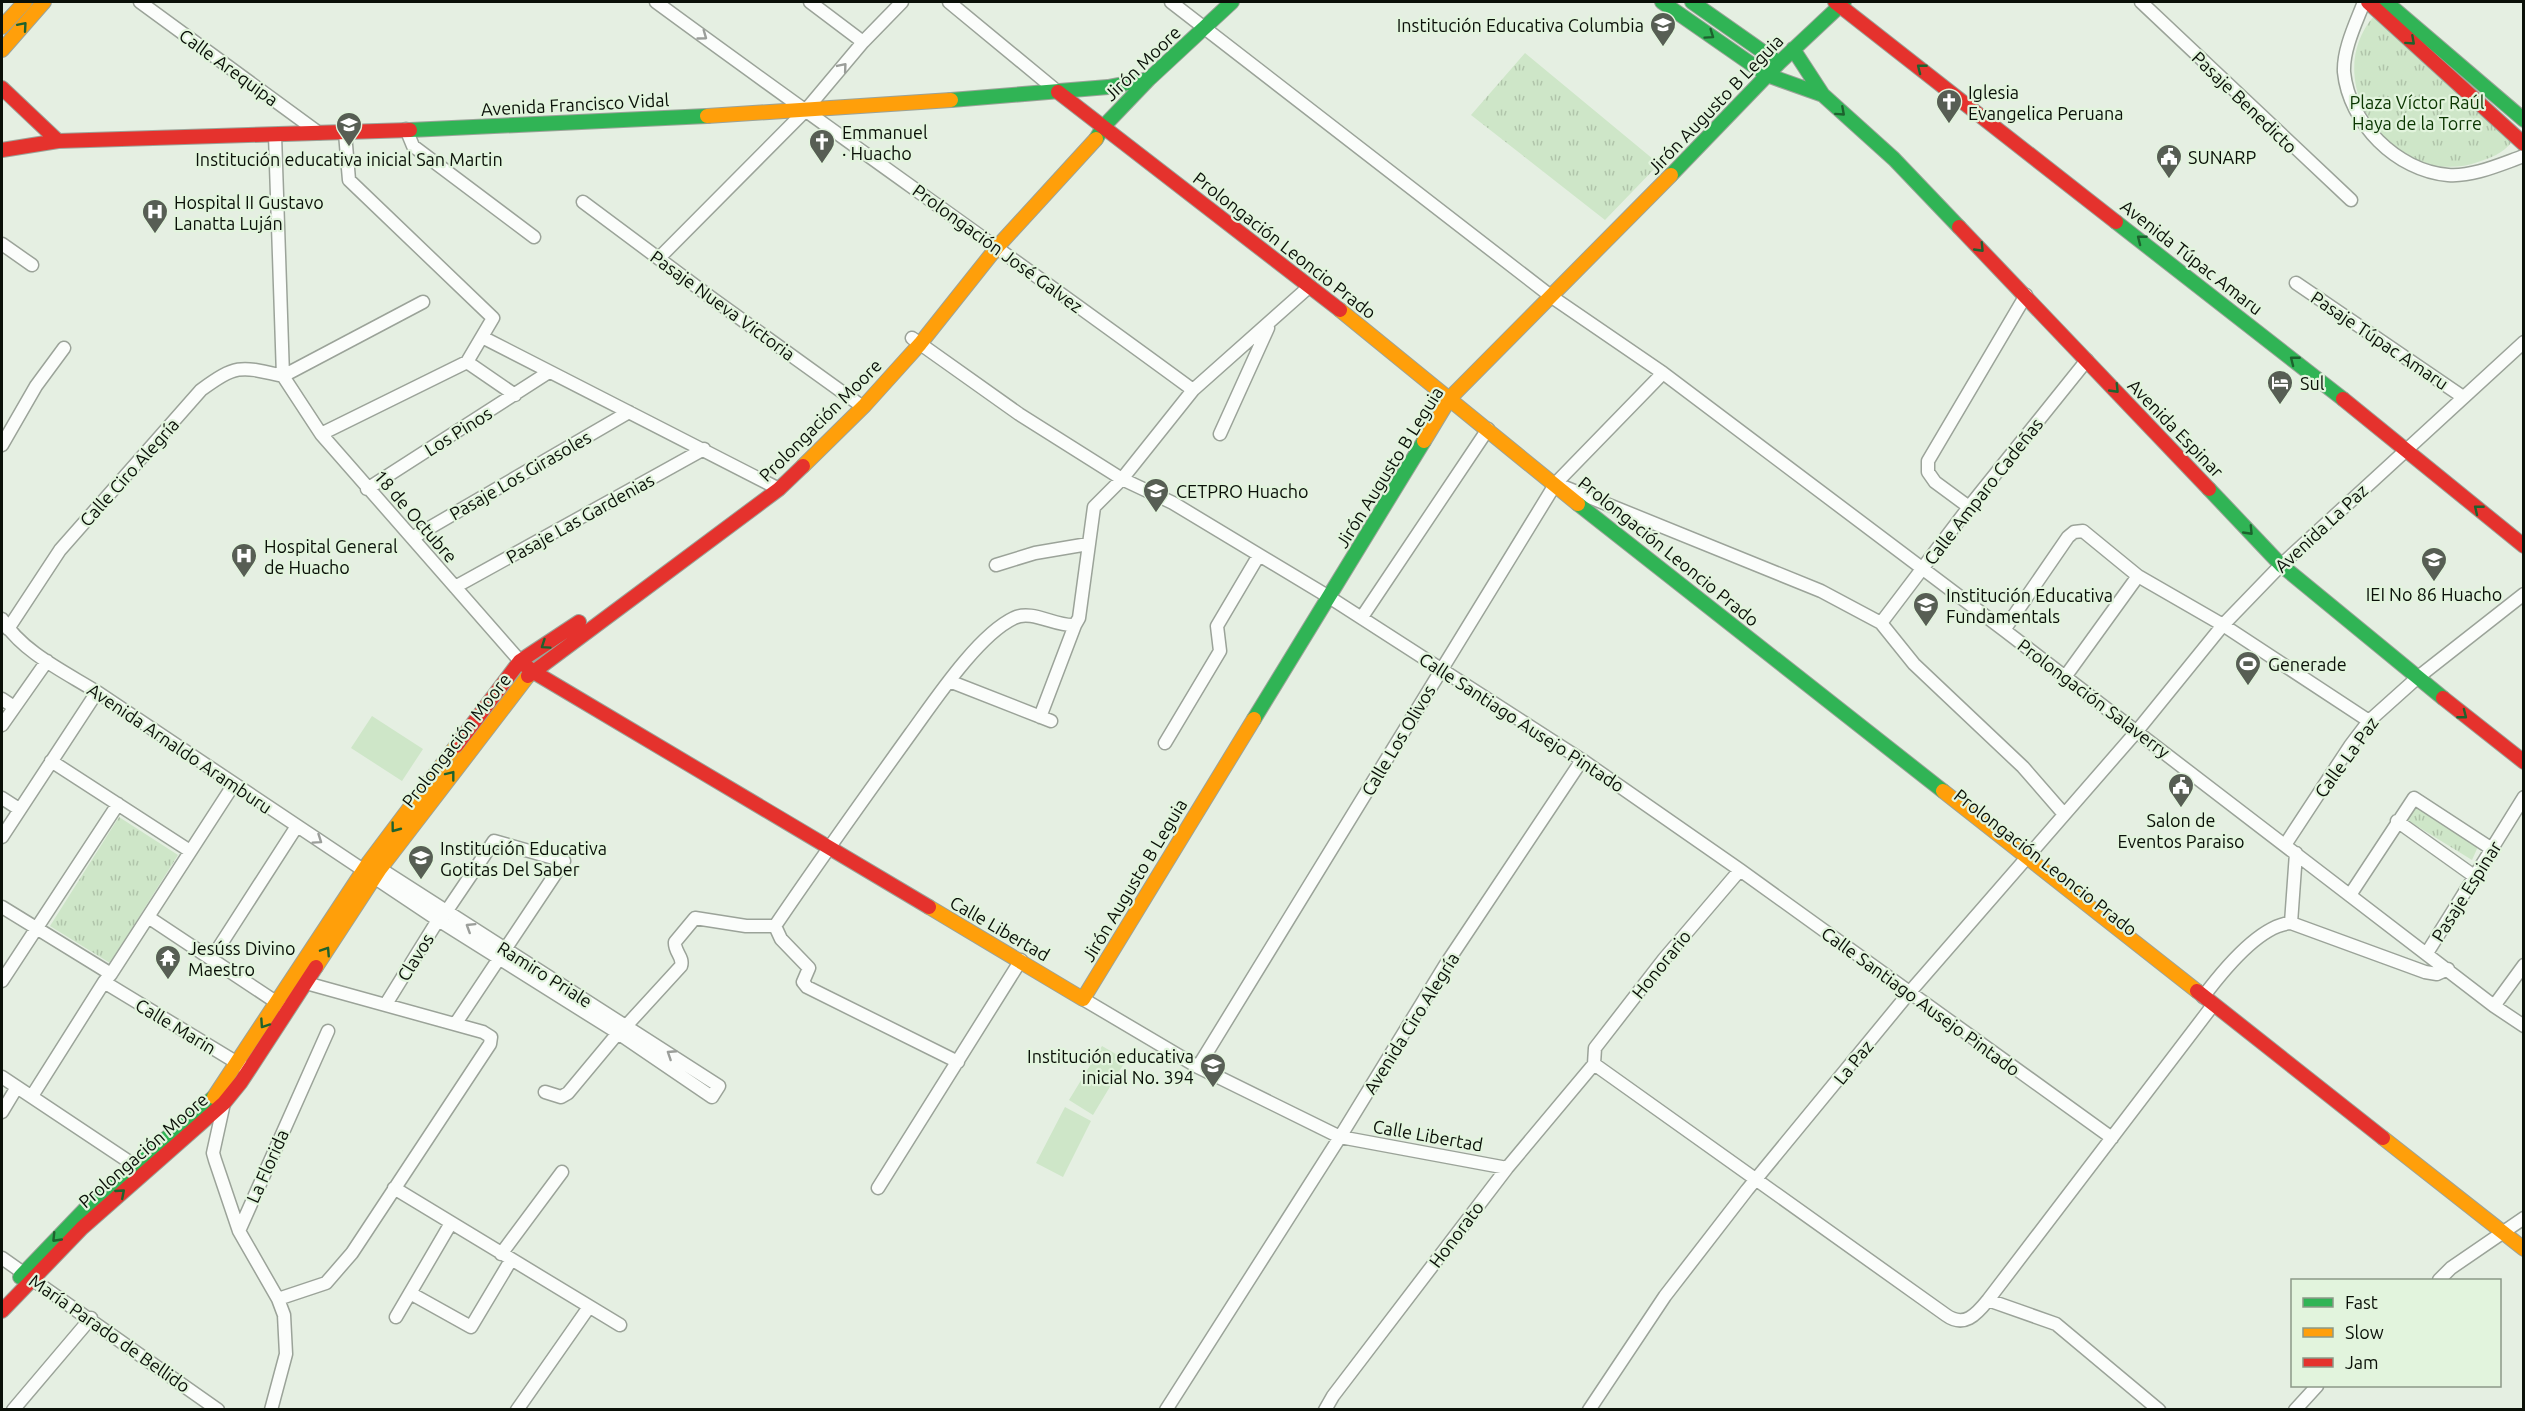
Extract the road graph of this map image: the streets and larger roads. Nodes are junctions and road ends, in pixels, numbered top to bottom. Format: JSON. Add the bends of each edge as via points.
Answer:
{"nodes":[{"id":1,"x":25,"y":2,"type":"edge"},
{"id":2,"x":44,"y":2,"type":"edge"},
{"id":3,"x":140,"y":2,"type":"edge"},
{"id":4,"x":656,"y":2,"type":"edge"},
{"id":5,"x":810,"y":2,"type":"edge"},
{"id":6,"x":902,"y":2,"type":"edge"},
{"id":7,"x":949,"y":2,"type":"edge"},
{"id":8,"x":1172,"y":2,"type":"edge"},
{"id":9,"x":1232,"y":2,"type":"edge"},
{"id":10,"x":1662,"y":2,"type":"edge"},
{"id":11,"x":1692,"y":2,"type":"edge"},
{"id":12,"x":2141,"y":2,"type":"edge"},
{"id":13,"x":2366,"y":2,"type":"edge"},
{"id":14,"x":2386,"y":2,"type":"edge"},
{"id":15,"x":1840,"y":3,"type":"edge"},
{"id":16,"x":2,"y":27,"type":"edge"},
{"id":17,"x":1204,"y":29,"type":"junction"},
{"id":18,"x":863,"y":42,"type":"junction"},
{"id":19,"x":1793,"y":49,"type":"junction"},
{"id":20,"x":2,"y":50,"type":"edge"},
{"id":21,"x":1779,"y":63,"type":"junction"},
{"id":22,"x":1767,"y":75,"type":"junction"},
{"id":23,"x":1149,"y":79,"type":"junction"},
{"id":24,"x":2,"y":88,"type":"edge"},
{"id":25,"x":1058,"y":92,"type":"junction"},
{"id":26,"x":1823,"y":95,"type":"junction"},
{"id":27,"x":806,"y":111,"type":"junction"},
{"id":28,"x":2522,"y":115,"type":"edge"},
{"id":29,"x":1103,"y":127,"type":"junction"},
{"id":30,"x":406,"y":129,"type":"junction"},
{"id":31,"x":2508,"y":129,"type":"junction"},
{"id":32,"x":319,"y":133,"type":"junction"},
{"id":33,"x":345,"y":133,"type":"junction"},
{"id":34,"x":274,"y":135,"type":"junction"},
{"id":35,"x":58,"y":141,"type":"junction"},
{"id":36,"x":2523,"y":144,"type":"edge"},
{"id":37,"x":2,"y":150,"type":"edge"},
{"id":38,"x":2523,"y":156,"type":"edge"},
{"id":39,"x":2351,"y":200,"type":"dead end"},
{"id":40,"x":583,"y":202,"type":"dead end"},
{"id":41,"x":534,"y":237,"type":"dead end"},
{"id":42,"x":2,"y":244,"type":"edge"},
{"id":43,"x":993,"y":244,"type":"junction"},
{"id":44,"x":659,"y":258,"type":"junction"},
{"id":45,"x":32,"y":265,"type":"dead end"},
{"id":46,"x":2296,"y":283,"type":"dead end"},
{"id":47,"x":1310,"y":285,"type":"junction"},
{"id":48,"x":2026,"y":295,"type":"junction"},
{"id":49,"x":1552,"y":297,"type":"junction"},
{"id":50,"x":423,"y":302,"type":"dead end"},
{"id":51,"x":1270,"y":323,"type":"junction"},
{"id":52,"x":482,"y":337,"type":"junction"},
{"id":53,"x":916,"y":341,"type":"junction"},
{"id":54,"x":2523,"y":342,"type":"edge"},
{"id":55,"x":64,"y":348,"type":"dead end"},
{"id":56,"x":2087,"y":360,"type":"junction"},
{"id":57,"x":467,"y":362,"type":"junction"},
{"id":58,"x":549,"y":372,"type":"junction"},
{"id":59,"x":1663,"y":373,"type":"junction"},
{"id":60,"x":283,"y":376,"type":"junction"},
{"id":61,"x":1193,"y":390,"type":"junction"},
{"id":62,"x":515,"y":395,"type":"junction"},
{"id":63,"x":2463,"y":397,"type":"junction"},
{"id":64,"x":1450,"y":398,"type":"junction"},
{"id":65,"x":860,"y":404,"type":"junction"},
{"id":66,"x":628,"y":412,"type":"junction"},
{"id":67,"x":1488,"y":429,"type":"junction"},
{"id":68,"x":321,"y":434,"type":"junction"},
{"id":69,"x":1220,"y":434,"type":"dead end"},
{"id":70,"x":2,"y":445,"type":"edge"},
{"id":71,"x":2405,"y":448,"type":"junction"},
{"id":72,"x":704,"y":449,"type":"junction"},
{"id":73,"x":1122,"y":479,"type":"junction"},
{"id":74,"x":1556,"y":483,"type":"junction"},
{"id":75,"x":775,"y":487,"type":"junction"},
{"id":76,"x":367,"y":489,"type":"junction"},
{"id":77,"x":1969,"y":507,"type":"junction"},
{"id":78,"x":412,"y":538,"type":"junction"},
{"id":79,"x":1088,"y":544,"type":"junction"},
{"id":80,"x":2523,"y":546,"type":"edge"},
{"id":81,"x":1259,"y":555,"type":"junction"},
{"id":82,"x":996,"y":565,"type":"dead end"},
{"id":83,"x":2281,"y":565,"type":"junction"},
{"id":84,"x":1923,"y":569,"type":"junction"},
{"id":85,"x":2138,"y":576,"type":"junction"},
{"id":86,"x":455,"y":588,"type":"junction"},
{"id":87,"x":2523,"y":594,"type":"edge"},
{"id":88,"x":1329,"y":597,"type":"junction"},
{"id":89,"x":1362,"y":617,"type":"junction"},
{"id":90,"x":1881,"y":622,"type":"junction"},
{"id":91,"x":5,"y":624,"type":"edge"},
{"id":92,"x":1075,"y":625,"type":"junction"},
{"id":93,"x":2223,"y":625,"type":"junction"},
{"id":94,"x":2004,"y":630,"type":"junction"},
{"id":95,"x":47,"y":661,"type":"junction"},
{"id":96,"x":520,"y":661,"type":"junction"},
{"id":97,"x":1441,"y":668,"type":"junction"},
{"id":98,"x":532,"y":671,"type":"junction"},
{"id":99,"x":2065,"y":677,"type":"junction"},
{"id":100,"x":2418,"y":678,"type":"junction"},
{"id":101,"x":949,"y":681,"type":"junction"},
{"id":102,"x":97,"y":692,"type":"junction"},
{"id":103,"x":2,"y":699,"type":"edge"},
{"id":104,"x":14,"y":707,"type":"junction"},
{"id":105,"x":2369,"y":721,"type":"junction"},
{"id":106,"x":2,"y":725,"type":"edge"},
{"id":107,"x":2137,"y":731,"type":"junction"},
{"id":108,"x":1164,"y":743,"type":"dead end"},
{"id":109,"x":1582,"y":760,"type":"junction"},
{"id":110,"x":51,"y":761,"type":"junction"},
{"id":111,"x":2523,"y":762,"type":"edge"},
{"id":112,"x":234,"y":784,"type":"junction"},
{"id":113,"x":2523,"y":797,"type":"edge"},
{"id":114,"x":2,"y":798,"type":"edge"},
{"id":115,"x":118,"y":804,"type":"junction"},
{"id":116,"x":19,"y":809,"type":"junction"},
{"id":117,"x":2063,"y":813,"type":"junction"},
{"id":118,"x":2397,"y":821,"type":"junction"},
{"id":119,"x":297,"y":826,"type":"junction"},
{"id":120,"x":2,"y":837,"type":"edge"},
{"id":121,"x":2285,"y":845,"type":"junction"},
{"id":122,"x":827,"y":848,"type":"junction"},
{"id":123,"x":2492,"y":849,"type":"junction"},
{"id":124,"x":190,"y":851,"type":"junction"},
{"id":125,"x":2296,"y":853,"type":"junction"},
{"id":126,"x":2024,"y":861,"type":"junction"},
{"id":127,"x":372,"y":870,"type":"junction"},
{"id":128,"x":1740,"y":870,"type":"junction"},
{"id":129,"x":2474,"y":876,"type":"junction"},
{"id":130,"x":2350,"y":895,"type":"junction"},
{"id":131,"x":2,"y":907,"type":"edge"},
{"id":132,"x":442,"y":916,"type":"junction"},
{"id":133,"x":148,"y":917,"type":"junction"},
{"id":134,"x":2291,"y":922,"type":"junction"},
{"id":135,"x":775,"y":926,"type":"junction"},
{"id":136,"x":37,"y":929,"type":"junction"},
{"id":137,"x":2427,"y":953,"type":"junction"},
{"id":138,"x":502,"y":954,"type":"junction"},
{"id":139,"x":212,"y":958,"type":"junction"},
{"id":140,"x":1020,"y":960,"type":"junction"},
{"id":141,"x":2523,"y":965,"type":"edge"},
{"id":142,"x":2448,"y":969,"type":"junction"},
{"id":143,"x":107,"y":978,"type":"junction"},
{"id":144,"x":2,"y":981,"type":"edge"},
{"id":145,"x":306,"y":984,"type":"junction"},
{"id":146,"x":1909,"y":993,"type":"junction"},
{"id":147,"x":1083,"y":999,"type":"junction"},
{"id":148,"x":386,"y":1004,"type":"junction"},
{"id":149,"x":2208,"y":1005,"type":"junction"},
{"id":150,"x":283,"y":1006,"type":"junction"},
{"id":151,"x":2494,"y":1006,"type":"junction"},
{"id":152,"x":456,"y":1023,"type":"junction"},
{"id":153,"x":2523,"y":1026,"type":"edge"},
{"id":154,"x":622,"y":1029,"type":"junction"},
{"id":155,"x":328,"y":1031,"type":"dead end"},
{"id":156,"x":958,"y":1062,"type":"junction"},
{"id":157,"x":1594,"y":1064,"type":"junction"},
{"id":158,"x":243,"y":1067,"type":"junction"},
{"id":159,"x":1198,"y":1067,"type":"junction"},
{"id":160,"x":2,"y":1077,"type":"edge"},
{"id":161,"x":17,"y":1088,"type":"junction"},
{"id":162,"x":545,"y":1092,"type":"dead end"},
{"id":163,"x":32,"y":1096,"type":"junction"},
{"id":164,"x":221,"y":1098,"type":"junction"},
{"id":165,"x":2,"y":1112,"type":"edge"},
{"id":166,"x":1340,"y":1137,"type":"junction"},
{"id":167,"x":2112,"y":1138,"type":"junction"},
{"id":168,"x":1507,"y":1168,"type":"junction"},
{"id":169,"x":140,"y":1169,"type":"junction"},
{"id":170,"x":562,"y":1172,"type":"dead end"},
{"id":171,"x":1757,"y":1179,"type":"junction"},
{"id":172,"x":394,"y":1188,"type":"junction"},
{"id":173,"x":878,"y":1188,"type":"dead end"},
{"id":174,"x":2523,"y":1218,"type":"edge"},
{"id":175,"x":451,"y":1223,"type":"junction"},
{"id":176,"x":239,"y":1231,"type":"junction"},
{"id":177,"x":2498,"y":1236,"type":"junction"},
{"id":178,"x":2523,"y":1249,"type":"edge"},
{"id":179,"x":506,"y":1257,"type":"junction"},
{"id":180,"x":2,"y":1258,"type":"edge"},
{"id":181,"x":2523,"y":1261,"type":"edge"},
{"id":182,"x":29,"y":1275,"type":"junction"},
{"id":183,"x":2441,"y":1279,"type":"edge"},
{"id":184,"x":410,"y":1293,"type":"junction"},
{"id":185,"x":2,"y":1296,"type":"edge"},
{"id":186,"x":278,"y":1299,"type":"junction"},
{"id":187,"x":1988,"y":1300,"type":"junction"},
{"id":188,"x":589,"y":1307,"type":"junction"},
{"id":189,"x":2,"y":1311,"type":"edge"},
{"id":190,"x":396,"y":1317,"type":"dead end"},
{"id":191,"x":91,"y":1318,"type":"junction"},
{"id":192,"x":620,"y":1325,"type":"dead end"},
{"id":193,"x":2316,"y":1387,"type":"edge"},
{"id":194,"x":13,"y":1410,"type":"edge"},
{"id":195,"x":219,"y":1410,"type":"edge"},
{"id":196,"x":271,"y":1410,"type":"edge"},
{"id":197,"x":517,"y":1410,"type":"edge"},
{"id":198,"x":1166,"y":1410,"type":"edge"},
{"id":199,"x":1325,"y":1410,"type":"edge"},
{"id":200,"x":1589,"y":1410,"type":"edge"},
{"id":201,"x":2159,"y":1410,"type":"edge"},
{"id":202,"x":2295,"y":1410,"type":"edge"}],
"edges":[{"from":1,"to":16,"type":"street"},
{"from":20,"to":2,"type":"street","one_way":true},
{"from":3,"to":32,"type":"street","name":"Calle Arequipa"},
{"from":4,"to":27,"type":"street","name":"Prolongación José Galvez","one_way":true},
{"from":5,"to":18,"type":"street"},
{"from":6,"to":18,"type":"street"},
{"from":7,"to":25,"type":"street"},
{"from":8,"to":17,"type":"street","name":"Prolongación Salaverry"},
{"from":9,"to":17,"type":"street","name":"Jirón Moore"},
{"from":10,"to":22,"type":"street","name":"Avenida Espinar","one_way":true},
{"from":11,"to":21,"type":"street"},
{"from":12,"to":39,"type":"street","name":"Pasaje Benedicto"},
{"from":13,"to":31,"type":"street","one_way":true},
{"from":13,"to":38,"type":"street","via":[[2350,39],[2344,71],[2353,104],[2389,152],[2418,168],[2449,176],[2476,172]]},
{"from":14,"to":28,"type":"street"},
{"from":15,"to":19,"type":"street","name":"Jirón Augusto B Leguia"},
{"from":71,"to":15,"type":"street","name":"Avenida Túpac Amaru","one_way":true},
{"from":17,"to":23,"type":"street","name":"Jirón Moore"},
{"from":17,"to":49,"type":"street","name":"Prolongación Salaverry"},
{"from":27,"to":18,"type":"street","one_way":true},
{"from":19,"to":21,"type":"street","name":"Jirón Augusto B Leguia"},
{"from":19,"to":26,"type":"street","name":"Avenida Espinar"},
{"from":21,"to":22,"type":"street","name":"Jirón Augusto B Leguia"},
{"from":22,"to":26,"type":"street","name":"Avenida Espinar"},
{"from":22,"to":49,"type":"street","name":"Jirón Augusto B Leguia"},
{"from":23,"to":25,"type":"street","name":"Avenida Francisco Vidal"},
{"from":23,"to":29,"type":"street","name":"Jirón Moore"},
{"from":24,"to":35,"type":"street"},
{"from":25,"to":27,"type":"street","name":"Avenida Francisco Vidal"},
{"from":25,"to":29,"type":"street","name":"Prolongación Leoncio Prado"},
{"from":26,"to":48,"type":"street","name":"Avenida Espinar","one_way":true,"via":[[1894,159]]},
{"from":27,"to":30,"type":"street","name":"Avenida Francisco Vidal"},
{"from":27,"to":43,"type":"street","name":"Prolongación José Galvez"},
{"from":27,"to":44,"type":"street"},
{"from":28,"to":31,"type":"street"},
{"from":29,"to":43,"type":"street","name":"Jirón Moore","via":[[1100,135]]},
{"from":29,"to":47,"type":"street","name":"Prolongación Leoncio Prado"},
{"from":30,"to":33,"type":"street","name":"Avenida Francisco Vidal"},
{"from":30,"to":41,"type":"street","via":[[413,146]]},
{"from":31,"to":36,"type":"street"},
{"from":32,"to":33,"type":"street","name":"Avenida Francisco Vidal"},
{"from":32,"to":34,"type":"street","name":"Avenida Francisco Vidal"},
{"from":33,"to":52,"type":"street","via":[[349,180],[493,318]]},
{"from":34,"to":35,"type":"street","name":"Avenida Francisco Vidal"},
{"from":34,"to":60,"type":"street"},
{"from":35,"to":37,"type":"street","name":"Avenida Francisco Vidal"},
{"from":40,"to":44,"type":"street","name":"Pasaje Nueva Victoria"},
{"from":42,"to":45,"type":"street"},
{"from":43,"to":53,"type":"street","name":"Prolongación Moore"},
{"from":43,"to":61,"type":"street","name":"Prolongación José Galvez"},
{"from":44,"to":65,"type":"street","name":"Pasaje Nueva Victoria"},
{"from":46,"to":63,"type":"street","name":"Pasaje Túpac Amaru"},
{"from":47,"to":51,"type":"street"},
{"from":47,"to":64,"type":"street","name":"Prolongación Leoncio Prado"},
{"from":48,"to":56,"type":"street","name":"Avenida Espinar"},
{"from":48,"to":77,"type":"street","via":[[1928,461],[1928,472],[1935,482]]},
{"from":49,"to":59,"type":"street","name":"Prolongación Salaverry"},
{"from":49,"to":64,"type":"street","name":"Jirón Augusto B Leguia"},
{"from":50,"to":60,"type":"street"},
{"from":51,"to":61,"type":"street"},
{"from":51,"to":69,"type":"street"},
{"from":52,"to":57,"type":"street"},
{"from":52,"to":58,"type":"street"},
{"from":53,"to":65,"type":"street","name":"Prolongación Moore"},
{"from":53,"to":73,"type":"street","name":"Calle Santiago Ausejo Pintado","via":[[1019,414]]},
{"from":54,"to":63,"type":"street","name":"Avenida La Paz"},
{"from":55,"to":70,"type":"street"},
{"from":56,"to":77,"type":"street","name":"Calle Amparo Cadeñas"},
{"from":56,"to":83,"type":"street","name":"Avenida Espinar","one_way":true},
{"from":57,"to":62,"type":"street"},
{"from":57,"to":68,"type":"street"},
{"from":58,"to":62,"type":"street","name":"Los Pinos"},
{"from":58,"to":66,"type":"street"},
{"from":59,"to":74,"type":"street","name":"Calle Los Olivos"},
{"from":59,"to":84,"type":"street","name":"Prolongación Salaverry"},
{"from":60,"to":68,"type":"street","name":"18 de Octubre"},
{"from":60,"to":91,"type":"street","name":"Calle Ciro Alegría","via":[[251,369],[227,371],[201,390],[60,550]]},
{"from":61,"to":73,"type":"street"},
{"from":62,"to":76,"type":"street","name":"Los Pinos"},
{"from":63,"to":71,"type":"street","name":"Avenida La Paz"},
{"from":64,"to":67,"type":"street","name":"Prolongación Leoncio Prado"},
{"from":64,"to":88,"type":"street","name":"Jirón Augusto B Leguia"},
{"from":65,"to":75,"type":"street","name":"Prolongación Moore"},
{"from":66,"to":72,"type":"street"},
{"from":66,"to":78,"type":"street","name":"Pasaje Los Girasoles"},
{"from":67,"to":74,"type":"street","name":"Prolongación Leoncio Prado"},
{"from":67,"to":89,"type":"street"},
{"from":68,"to":76,"type":"street","name":"18 de Octubre"},
{"from":80,"to":71,"type":"street","name":"Avenida Túpac Amaru","one_way":true},
{"from":71,"to":83,"type":"street","name":"Avenida La Paz"},
{"from":72,"to":75,"type":"street"},
{"from":72,"to":86,"type":"street","name":"Pasaje Las Gardenias"},
{"from":73,"to":79,"type":"street","via":[[1094,507]]},
{"from":73,"to":81,"type":"street","name":"Calle Santiago Ausejo Pintado","via":[[1173,503]]},
{"from":74,"to":90,"type":"street","name":"Prolongación Leoncio Prado","via":[[1821,591]]},
{"from":74,"to":97,"type":"street","name":"Calle Los Olivos"},
{"from":74,"to":126,"type":"street","name":"Prolongación Leoncio Prado"},
{"from":75,"to":96,"type":"street","name":"Prolongación Moore","one_way":true},
{"from":75,"to":98,"type":"street","name":"Prolongación Moore"},
{"from":76,"to":78,"type":"street","name":"18 de Octubre"},
{"from":77,"to":84,"type":"street","name":"Calle Amparo Cadeñas"},
{"from":78,"to":86,"type":"street","name":"18 de Octubre"},
{"from":79,"to":82,"type":"street","via":[[1035,553]]},
{"from":79,"to":92,"type":"street"},
{"from":81,"to":88,"type":"street","name":"Calle Santiago Ausejo Pintado"},
{"from":81,"to":108,"type":"street","via":[[1217,626],[1220,651]]},
{"from":83,"to":93,"type":"street","name":"Avenida La Paz"},
{"from":83,"to":100,"type":"street","name":"Avenida Espinar"},
{"from":84,"to":90,"type":"street","name":"Calle Amparo Cadeñas"},
{"from":84,"to":94,"type":"street","name":"Prolongación Salaverry"},
{"from":85,"to":93,"type":"street"},
{"from":85,"to":94,"type":"street","via":[[2083,531],[2074,532]]},
{"from":85,"to":99,"type":"street"},
{"from":86,"to":96,"type":"street","name":"18 de Octubre"},
{"from":87,"to":100,"type":"street","name":"Calle La Paz"},
{"from":88,"to":89,"type":"street","name":"Calle Santiago Ausejo Pintado"},
{"from":88,"to":147,"type":"street","name":"Jirón Augusto B Leguia"},
{"from":89,"to":97,"type":"street","name":"Calle Santiago Ausejo Pintado"},
{"from":90,"to":117,"type":"street","name":"Prolongación Leoncio Prado","via":[[1914,664],[2023,767]]},
{"from":91,"to":95,"type":"street","name":"Avenida Arnaldo Aramburu"},
{"from":92,"to":101,"type":"street","via":[[1026,615],[1014,617],[990,635]]},
{"from":92,"to":101,"type":"street","via":[[1046,719]]},
{"from":93,"to":105,"type":"street"},
{"from":93,"to":107,"type":"street","name":"Avenida La Paz"},
{"from":94,"to":99,"type":"street","name":"Prolongación Salaverry"},
{"from":95,"to":102,"type":"street","name":"Avenida Arnaldo Aramburu"},
{"from":95,"to":104,"type":"street"},
{"from":96,"to":98,"type":"street","name":"18 de Octubre"},
{"from":96,"to":127,"type":"street","name":"Prolongación Moore","one_way":true},
{"from":97,"to":109,"type":"street","name":"Calle Santiago Ausejo Pintado"},
{"from":97,"to":159,"type":"street","name":"Calle Los Olivos"},
{"from":98,"to":122,"type":"street","name":"Calle Libertad"},
{"from":127,"to":98,"type":"street","name":"Prolongación Moore","one_way":true},
{"from":99,"to":107,"type":"street","name":"Prolongación Salaverry"},
{"from":100,"to":105,"type":"street","name":"Calle La Paz"},
{"from":100,"to":111,"type":"street","name":"Avenida Espinar","one_way":true},
{"from":101,"to":122,"type":"street"},
{"from":102,"to":110,"type":"street"},
{"from":102,"to":112,"type":"street","name":"Avenida Arnaldo Aramburu"},
{"from":103,"to":104,"type":"street"},
{"from":104,"to":106,"type":"street"},
{"from":105,"to":121,"type":"street","name":"Calle La Paz"},
{"from":107,"to":117,"type":"street","name":"La Paz"},
{"from":107,"to":121,"type":"street","name":"Prolongación Salaverry"},
{"from":109,"to":128,"type":"street","name":"Calle Santiago Ausejo Pintado"},
{"from":109,"to":166,"type":"street","name":"Avenida Ciro Alegría","via":[[1446,964]]},
{"from":110,"to":115,"type":"street"},
{"from":110,"to":116,"type":"street"},
{"from":112,"to":119,"type":"street","name":"Avenida Arnaldo Aramburu"},
{"from":112,"to":124,"type":"street"},
{"from":113,"to":123,"type":"street","name":"Pasaje Espinar"},
{"from":114,"to":116,"type":"street"},
{"from":115,"to":124,"type":"street"},
{"from":115,"to":136,"type":"street"},
{"from":116,"to":120,"type":"street"},
{"from":117,"to":126,"type":"street","name":"La Paz"},
{"from":118,"to":123,"type":"street","via":[[2415,798]]},
{"from":118,"to":129,"type":"street"},
{"from":118,"to":130,"type":"street"},
{"from":119,"to":127,"type":"street","name":"Avenida Arnaldo Aramburu","one_way":true},
{"from":119,"to":139,"type":"street"},
{"from":121,"to":125,"type":"street","name":"Prolongación Salaverry"},
{"from":122,"to":135,"type":"street"},
{"from":122,"to":140,"type":"street","name":"Calle Libertad"},
{"from":123,"to":129,"type":"street","name":"Pasaje Espinar"},
{"from":124,"to":133,"type":"street"},
{"from":125,"to":130,"type":"street","name":"Prolongación Salaverry"},
{"from":125,"to":134,"type":"street"},
{"from":126,"to":146,"type":"street","name":"La Paz"},
{"from":126,"to":149,"type":"street","name":"Prolongación Leoncio Prado"},
{"from":127,"to":132,"type":"street","name":"Ramiro Priale"},
{"from":145,"to":127,"type":"street","name":"Prolongación Moore","one_way":true},
{"from":127,"to":150,"type":"street","name":"Prolongación Moore"},
{"from":128,"to":146,"type":"street","name":"Calle Santiago Ausejo Pintado"},
{"from":128,"to":157,"type":"street","name":"Honorario","via":[[1594,1048]]},
{"from":129,"to":137,"type":"street","name":"Pasaje Espinar"},
{"from":130,"to":137,"type":"street","name":"Prolongación Salaverry"},
{"from":131,"to":136,"type":"street","name":"Calle Marin"},
{"from":132,"to":138,"type":"street","name":"Ramiro Priale"},
{"from":132,"to":138,"type":"street","name":"Clavos","via":[[494,841],[564,861]]},
{"from":132,"to":148,"type":"street","name":"Clavos"},
{"from":133,"to":139,"type":"street"},
{"from":133,"to":143,"type":"street"},
{"from":134,"to":142,"type":"street","via":[[2425,972],[2437,974]]},
{"from":134,"to":149,"type":"street","via":[[2276,927],[2247,948],[2221,973]]},
{"from":135,"to":154,"type":"street","via":[[695,918],[675,942],[681,966]]},
{"from":135,"to":156,"type":"street","via":[[781,939],[809,968],[803,982],[807,987]]},
{"from":136,"to":143,"type":"street","name":"Calle Marin"},
{"from":136,"to":144,"type":"street"},
{"from":137,"to":142,"type":"street","name":"Prolongación Salaverry"},
{"from":138,"to":152,"type":"street"},
{"from":138,"to":154,"type":"street","name":"Ramiro Priale"},
{"from":139,"to":150,"type":"street"},
{"from":140,"to":147,"type":"street","name":"Calle Libertad"},
{"from":140,"to":156,"type":"street"},
{"from":141,"to":151,"type":"street"},
{"from":142,"to":151,"type":"street","name":"Prolongación Salaverry"},
{"from":143,"to":158,"type":"street","name":"Calle Marin"},
{"from":143,"to":163,"type":"street"},
{"from":145,"to":148,"type":"street"},
{"from":145,"to":150,"type":"street","name":"Prolongación Moore"},
{"from":146,"to":167,"type":"street","name":"Calle Santiago Ausejo Pintado"},
{"from":146,"to":171,"type":"street","name":"La Paz"},
{"from":147,"to":159,"type":"street","name":"Calle Libertad"},
{"from":148,"to":152,"type":"street"},
{"from":149,"to":167,"type":"street"},
{"from":149,"to":177,"type":"street","name":"Prolongación Leoncio Prado"},
{"from":150,"to":158,"type":"street","name":"Prolongación Moore"},
{"from":151,"to":153,"type":"street","name":"Prolongación Salaverry"},
{"from":152,"to":172,"type":"street","via":[[483,1032],[490,1037],[490,1044]]},
{"from":154,"to":154,"type":"street","name":"Ramiro Priale","one_way":true,"via":[[712,1097],[719,1086]]},
{"from":154,"to":162,"type":"street","via":[[568,1093],[561,1097]]},
{"from":155,"to":176,"type":"street","name":"La Florida"},
{"from":156,"to":173,"type":"street"},
{"from":157,"to":168,"type":"street","name":"Honorato"},
{"from":157,"to":171,"type":"street"},
{"from":158,"to":164,"type":"street","name":"Prolongación Moore"},
{"from":159,"to":166,"type":"street","name":"Calle Libertad"},
{"from":160,"to":161,"type":"street"},
{"from":161,"to":163,"type":"street"},
{"from":161,"to":165,"type":"street"},
{"from":163,"to":169,"type":"street"},
{"from":164,"to":169,"type":"street","name":"Prolongación Moore"},
{"from":164,"to":176,"type":"street","via":[[213,1153]]},
{"from":166,"to":168,"type":"street","name":"Calle Libertad"},
{"from":166,"to":198,"type":"street","name":"Avenida Ciro Alegría"},
{"from":167,"to":187,"type":"street"},
{"from":168,"to":199,"type":"street","name":"Honorato"},
{"from":169,"to":182,"type":"street","name":"Prolongación Moore","via":[[90,1204]]},
{"from":170,"to":179,"type":"street"},
{"from":171,"to":187,"type":"street","via":[[1950,1318],[1970,1318]]},
{"from":171,"to":200,"type":"street","name":"La Paz","via":[[1665,1296]]},
{"from":172,"to":175,"type":"street"},
{"from":172,"to":186,"type":"street","via":[[335,1275],[326,1283]]},
{"from":174,"to":177,"type":"street"},
{"from":175,"to":179,"type":"street"},
{"from":175,"to":184,"type":"street"},
{"from":176,"to":186,"type":"street"},
{"from":177,"to":178,"type":"street","name":"Prolongación Leoncio Prado"},
{"from":177,"to":181,"type":"street","name":"Prolongación Leoncio Prado"},
{"from":177,"to":183,"type":"street"},
{"from":179,"to":184,"type":"street","via":[[471,1327]]},
{"from":179,"to":188,"type":"street"},
{"from":180,"to":182,"type":"street","name":"María Parado de Bellido"},
{"from":182,"to":185,"type":"street","name":"Prolongación Moore"},
{"from":182,"to":189,"type":"street","name":"Prolongación Moore"},
{"from":182,"to":191,"type":"street","name":"María Parado de Bellido"},
{"from":184,"to":190,"type":"street"},
{"from":186,"to":196,"type":"street","via":[[285,1324],[286,1354]]},
{"from":187,"to":201,"type":"street","via":[[2056,1324]]},
{"from":188,"to":192,"type":"street"},
{"from":188,"to":197,"type":"street"},
{"from":191,"to":194,"type":"street"},
{"from":191,"to":195,"type":"street","name":"María Parado de Bellido"},
{"from":193,"to":202,"type":"street"}]}
